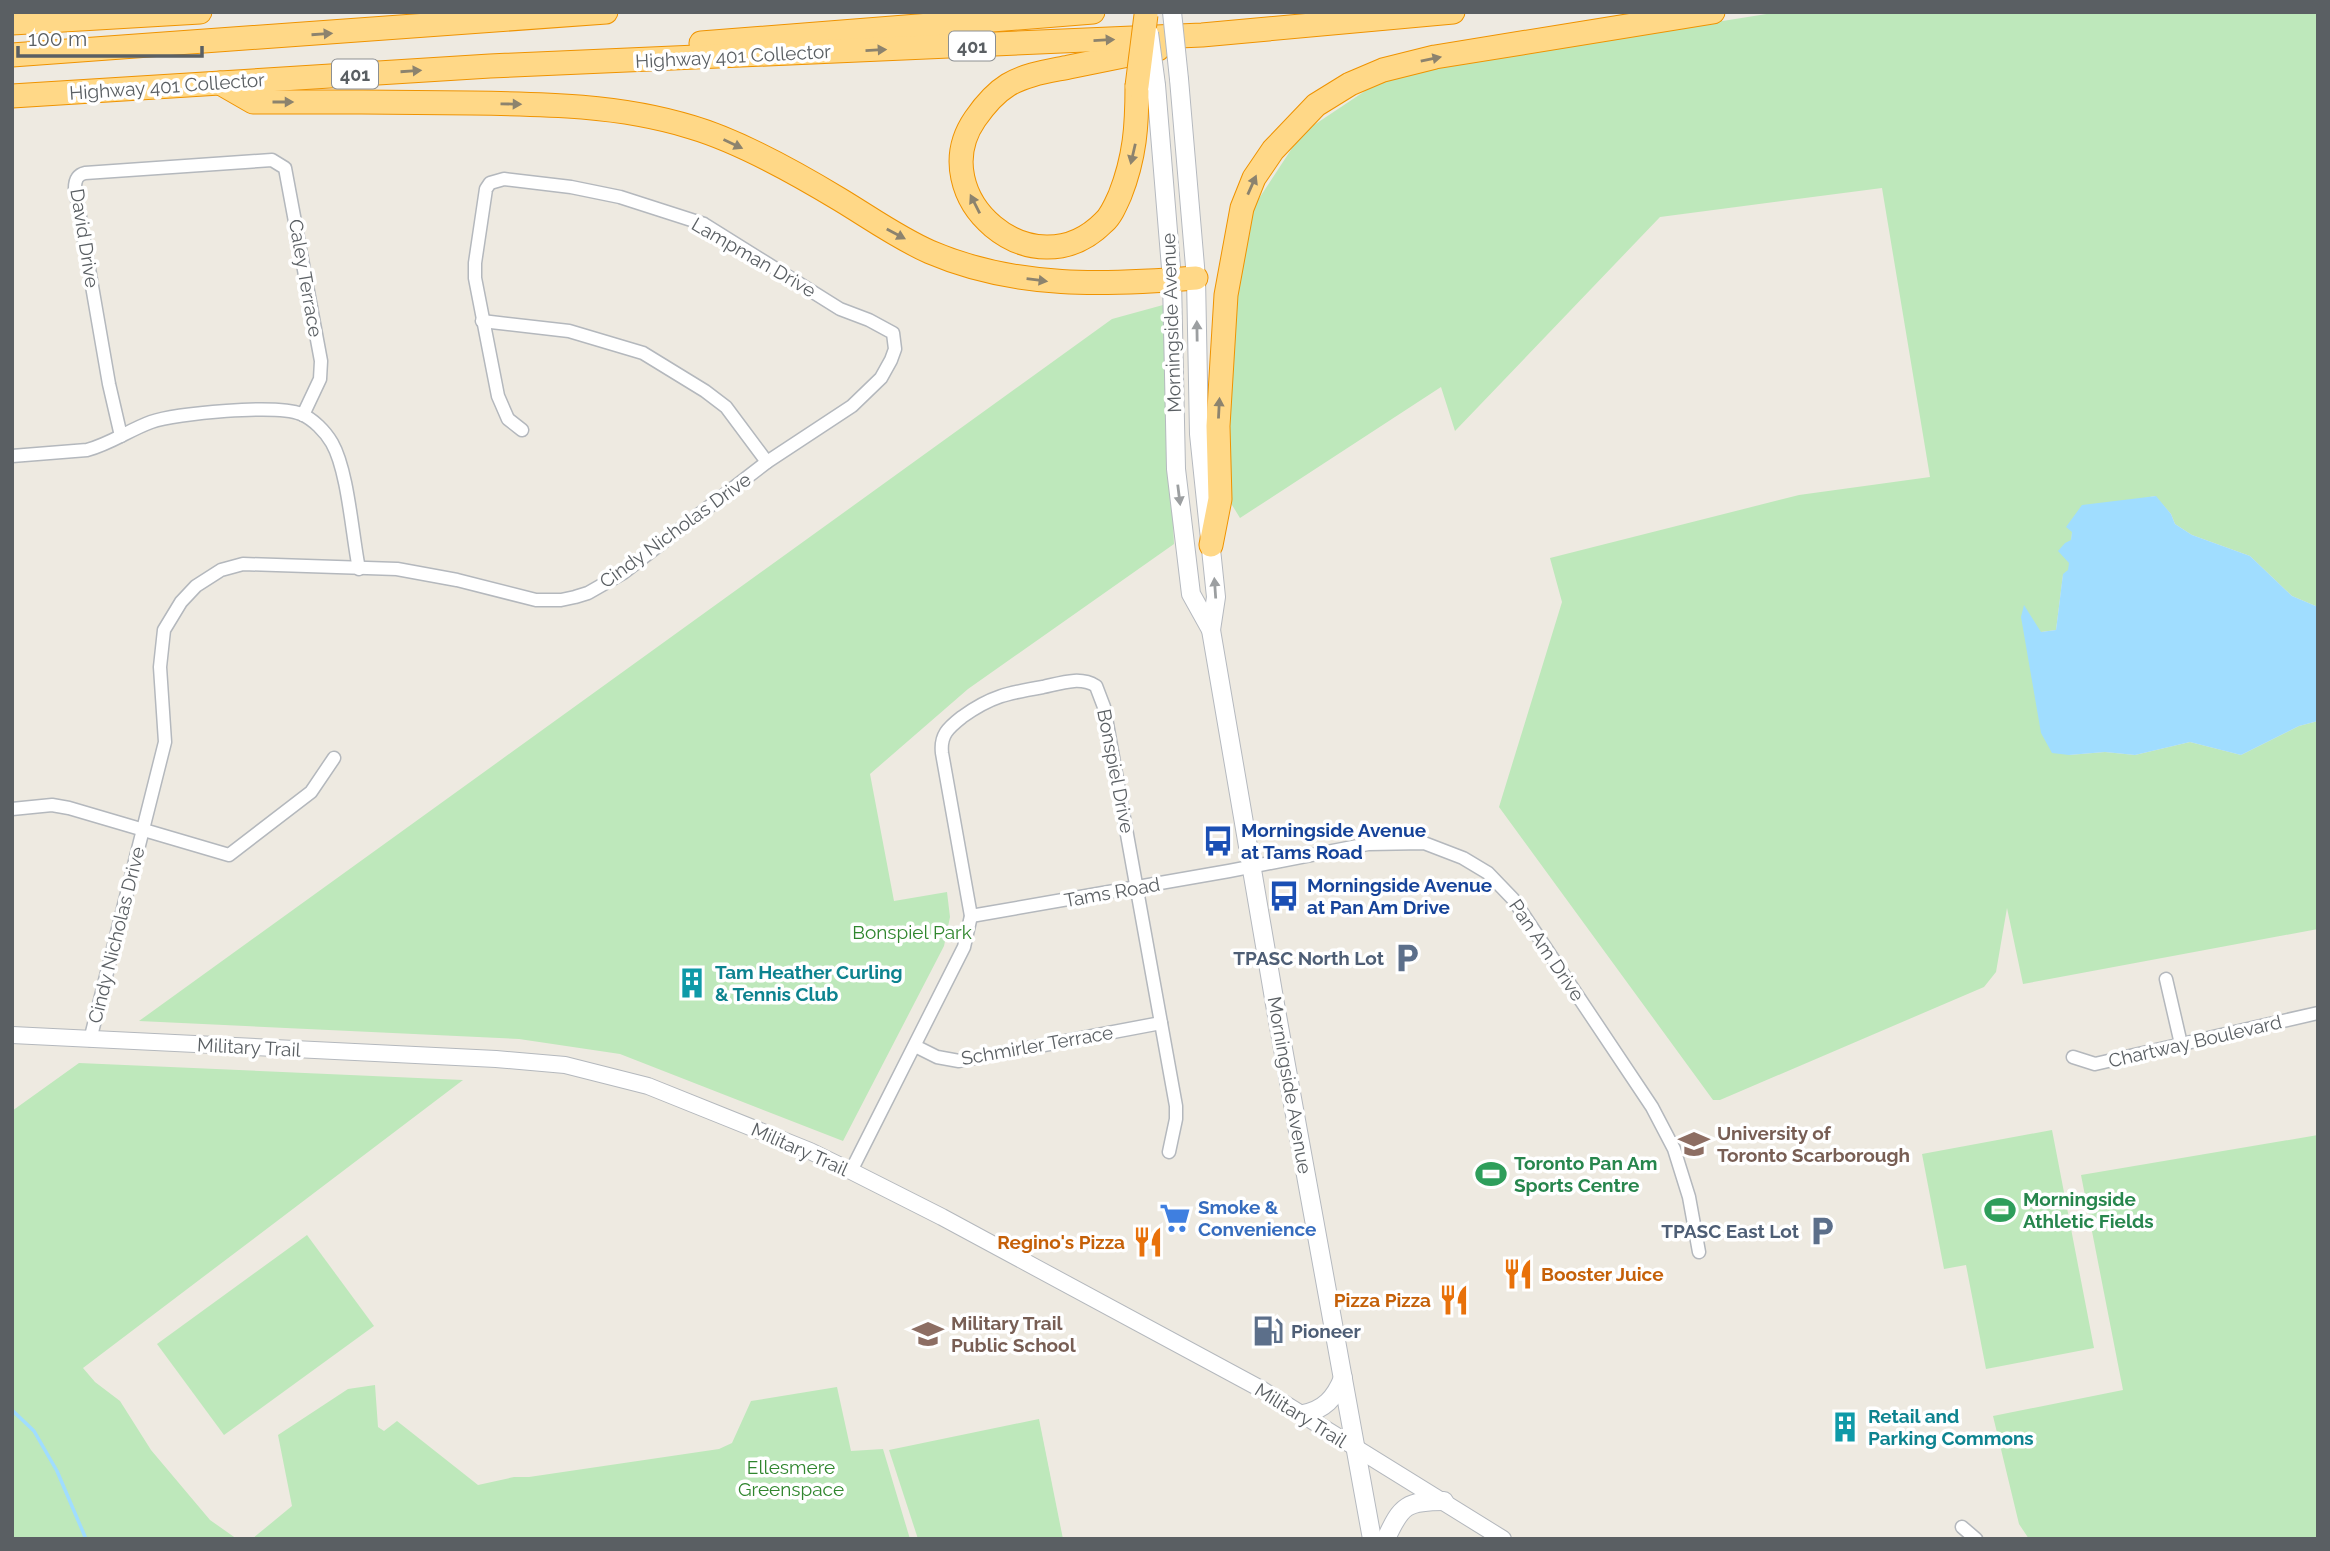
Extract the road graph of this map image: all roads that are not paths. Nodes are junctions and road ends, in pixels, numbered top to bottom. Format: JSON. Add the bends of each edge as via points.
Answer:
{"nodes":[{"id":1,"x":200,"y":12,"type":"edge"},
{"id":2,"x":606,"y":12,"type":"edge"},
{"id":3,"x":1093,"y":12,"type":"edge"},
{"id":4,"x":1172,"y":12,"type":"edge"},
{"id":5,"x":1453,"y":12,"type":"edge"},
{"id":6,"x":1713,"y":12,"type":"edge"},
{"id":7,"x":1146,"y":14,"type":"edge"},
{"id":8,"x":12,"y":23,"type":"edge"},
{"id":9,"x":1202,"y":35,"type":"junction"},
{"id":10,"x":12,"y":55,"type":"edge"},
{"id":11,"x":490,"y":65,"type":"junction"},
{"id":12,"x":220,"y":83,"type":"junction"},
{"id":13,"x":1147,"y":86,"type":"junction"},
{"id":14,"x":12,"y":96,"type":"edge"},
{"id":15,"x":258,"y":161,"type":"joint"},
{"id":16,"x":1196,"y":278,"type":"junction"},
{"id":17,"x":1172,"y":280,"type":"junction"},
{"id":18,"x":482,"y":321,"type":"junction"},
{"id":19,"x":895,"y":338,"type":"joint"},
{"id":20,"x":303,"y":415,"type":"junction"},
{"id":21,"x":522,"y":430,"type":"dead end"},
{"id":22,"x":121,"y":436,"type":"junction"},
{"id":23,"x":12,"y":456,"type":"edge"},
{"id":24,"x":767,"y":463,"type":"junction"},
{"id":25,"x":1211,"y":545,"type":"junction"},
{"id":26,"x":359,"y":569,"type":"junction"},
{"id":27,"x":1210,"y":630,"type":"junction"},
{"id":28,"x":334,"y":758,"type":"dead end"},
{"id":29,"x":12,"y":809,"type":"edge"},
{"id":30,"x":142,"y":830,"type":"junction"},
{"id":31,"x":1252,"y":867,"type":"junction"},
{"id":32,"x":1136,"y":887,"type":"junction"},
{"id":33,"x":971,"y":916,"type":"junction"},
{"id":34,"x":2166,"y":979,"type":"dead end"},
{"id":35,"x":2318,"y":1013,"type":"edge"},
{"id":36,"x":1161,"y":1023,"type":"junction"},
{"id":37,"x":12,"y":1035,"type":"edge"},
{"id":38,"x":90,"y":1040,"type":"junction"},
{"id":39,"x":2181,"y":1044,"type":"junction"},
{"id":40,"x":915,"y":1046,"type":"junction"},
{"id":41,"x":2073,"y":1057,"type":"dead end"},
{"id":42,"x":1169,"y":1152,"type":"dead end"},
{"id":43,"x":851,"y":1171,"type":"junction"},
{"id":44,"x":1699,"y":1252,"type":"dead end"},
{"id":45,"x":1343,"y":1378,"type":"junction"},
{"id":46,"x":1303,"y":1415,"type":"junction"},
{"id":47,"x":1358,"y":1450,"type":"junction"},
{"id":48,"x":1444,"y":1501,"type":"junction"},
{"id":49,"x":1962,"y":1527,"type":"dead end"},
{"id":50,"x":1373,"y":1539,"type":"edge"},
{"id":51,"x":1386,"y":1539,"type":"edge"},
{"id":52,"x":1503,"y":1539,"type":"edge"},
{"id":53,"x":1976,"y":1539,"type":"edge"}],
"edges":[{"from":1,"to":8,"type":"highway"},
{"from":10,"to":2,"type":"highway","number":"401","one_way":true},
{"from":3,"to":11,"type":"highway","via":[[518,55]]},
{"from":4,"to":16,"type":"main road","name":"Morningside Avenue","bridge":true},
{"from":5,"to":9,"type":"highway","name":"Highway 401 Collector","number":"401"},
{"from":25,"to":6,"type":"highway","one_way":true,"via":[[1220,499],[1218,426],[1226,295],[1242,208],[1254,178],[1273,150],[1315,105],[1383,70],[1434,57]]},
{"from":7,"to":13,"type":"highway","bridge":true},
{"from":11,"to":9,"type":"highway","name":"Highway 401 Collector","number":"401","one_way":true},
{"from":13,"to":9,"type":"highway","one_way":true,"via":[[1128,174],[1106,221],[1097,228],[1066,245],[1041,247],[1015,242],[978,212],[964,181],[961,160],[968,130],[986,103],[1009,85],[1041,73],[1182,44]]},
{"from":12,"to":11,"type":"highway","name":"Highway 401 Collector","number":"401","one_way":true},
{"from":12,"to":14,"type":"highway","name":"Highway 401 Collector","number":"401"},
{"from":12,"to":17,"type":"highway","one_way":true,"via":[[253,102],[538,104],[649,116],[729,142],[883,228],[970,266],[1049,282]]},
{"from":13,"to":17,"type":"main road","name":"Morningside Avenue"},
{"from":15,"to":20,"type":"street","name":"Caley Terrace","via":[[280,163],[287,173],[321,370]]},
{"from":15,"to":22,"type":"street","name":"David Drive","via":[[85,173],[75,180]]},
{"from":16,"to":17,"type":"highway"},
{"from":25,"to":16,"type":"main road","name":"Morningside Avenue","one_way":true,"via":[[1199,434]]},
{"from":17,"to":27,"type":"main road","name":"Morningside Avenue","one_way":true,"via":[[1177,479],[1191,594]]},
{"from":18,"to":19,"type":"street","name":"Lampman Drive","via":[[475,263],[482,210],[490,183],[504,178],[602,193],[704,224]]},
{"from":18,"to":21,"type":"street","name":"Lampman Drive","via":[[499,400],[508,419]]},
{"from":18,"to":24,"type":"street","via":[[569,331],[643,353],[726,407]]},
{"from":19,"to":24,"type":"street","name":"Cindy Nicholas Drive","via":[[895,349],[881,379]]},
{"from":20,"to":22,"type":"street","via":[[275,410],[175,416]]},
{"from":20,"to":26,"type":"street","via":[[332,442],[341,464]]},
{"from":22,"to":23,"type":"street","via":[[88,450]]},
{"from":24,"to":26,"type":"street","name":"Cindy Nicholas Drive","via":[[623,573],[575,597],[536,600],[397,569]]},
{"from":27,"to":25,"type":"main road","name":"Morningside Avenue","one_way":true,"via":[[1216,597]]},
{"from":26,"to":30,"type":"street","name":"Cindy Nicholas Drive","via":[[243,564],[207,577],[181,602],[164,630],[165,742]]},
{"from":27,"to":31,"type":"main road","name":"Morningside Avenue"},
{"from":28,"to":30,"type":"street","via":[[311,792],[229,855]]},
{"from":29,"to":30,"type":"street","via":[[52,805]]},
{"from":30,"to":38,"type":"street","name":"Cindy Nicholas Drive"},
{"from":31,"to":32,"type":"street","name":"Tams Road"},
{"from":31,"to":44,"type":"street","name":"Pan Am Drive","via":[[1368,844],[1423,843],[1488,873],[1513,899],[1652,1107],[1674,1149]]},
{"from":31,"to":45,"type":"main road","name":"Morningside Avenue"},
{"from":32,"to":33,"type":"street","name":"Tams Road"},
{"from":32,"to":33,"type":"street","name":"Bonspiel Drive","via":[[1101,694],[1088,681],[1073,681],[996,696],[944,732],[942,753]]},
{"from":32,"to":36,"type":"street","name":"Bonspiel Drive"},
{"from":33,"to":40,"type":"street","name":"Bonspiel Drive","via":[[964,947]]},
{"from":34,"to":39,"type":"street"},
{"from":35,"to":39,"type":"street","name":"Chartway Boulevard"},
{"from":36,"to":40,"type":"street","name":"Schmirler Terrace","via":[[959,1061]]},
{"from":36,"to":42,"type":"street","name":"Bonspiel Drive","via":[[1176,1106]]},
{"from":37,"to":38,"type":"street","name":"Military Trail"},
{"from":38,"to":43,"type":"street","name":"Military Trail","via":[[565,1065],[648,1086]]},
{"from":39,"to":41,"type":"street","name":"Chartway Boulevard","via":[[2095,1064]]},
{"from":40,"to":43,"type":"street","name":"Bonspiel Drive"},
{"from":43,"to":46,"type":"street","name":"Military Trail"},
{"from":45,"to":46,"type":"main road","via":[[1323,1408]]},
{"from":45,"to":47,"type":"main road","name":"Morningside Avenue"},
{"from":46,"to":47,"type":"street","name":"Military Trail"},
{"from":47,"to":48,"type":"street","name":"Military Trail"},
{"from":47,"to":50,"type":"main road","name":"Morningside Avenue"},
{"from":48,"to":51,"type":"main road","via":[[1409,1504],[1396,1517]]},
{"from":48,"to":52,"type":"street","name":"Military Trail"},
{"from":49,"to":53,"type":"street"}]}
